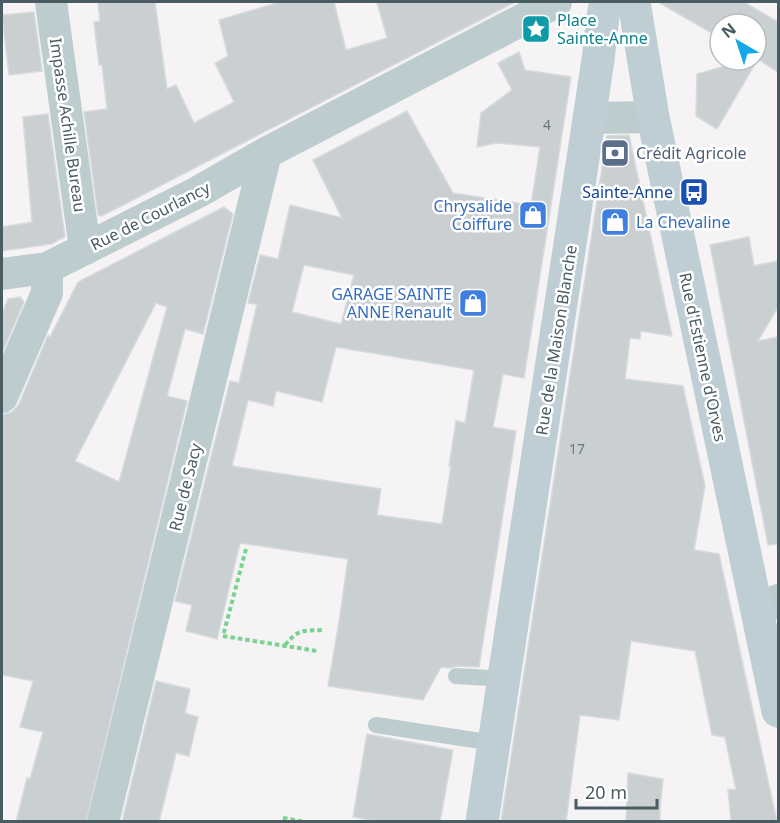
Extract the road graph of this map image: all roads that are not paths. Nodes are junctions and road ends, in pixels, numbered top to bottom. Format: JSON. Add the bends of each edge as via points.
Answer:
{"nodes":[{"id":1,"x":51,"y":2,"type":"edge"},
{"id":2,"x":556,"y":2,"type":"edge"},
{"id":3,"x":606,"y":2,"type":"edge"},
{"id":4,"x":634,"y":2,"type":"edge"},
{"id":5,"x":653,"y":117,"type":"junction"},
{"id":6,"x":589,"y":118,"type":"junction"},
{"id":7,"x":282,"y":140,"type":"junction"},
{"id":8,"x":85,"y":249,"type":"junction"},
{"id":9,"x":47,"y":268,"type":"junction"},
{"id":10,"x":2,"y":274,"type":"edge"},
{"id":11,"x":2,"y":397,"type":"edge"},
{"id":12,"x":768,"y":606,"type":"edge"},
{"id":13,"x":456,"y":676,"type":"dead end"},
{"id":14,"x":505,"y":679,"type":"junction"},
{"id":15,"x":778,"y":711,"type":"edge"},
{"id":16,"x":376,"y":725,"type":"dead end"},
{"id":17,"x":494,"y":743,"type":"junction"},
{"id":18,"x":103,"y":822,"type":"edge"},
{"id":19,"x":482,"y":822,"type":"edge"}],
"edges":[{"from":1,"to":8,"type":"street","name":"Impasse Achille Bureau"},
{"from":2,"to":7,"type":"street","name":"Rue de Courlancy"},
{"from":3,"to":6,"type":"street","name":"Rue de la Maison Blanche"},
{"from":4,"to":5,"type":"street","name":"Rue d'Estienne d'Orves"},
{"from":5,"to":6,"type":"street"},
{"from":5,"to":12,"type":"street","name":"Rue d'Estienne d'Orves"},
{"from":6,"to":14,"type":"street","name":"Rue de la Maison Blanche"},
{"from":7,"to":8,"type":"street","name":"Rue de Courlancy","via":[[198,192]]},
{"from":7,"to":18,"type":"street","name":"Rue de Sacy"},
{"from":8,"to":9,"type":"street","name":"Rue de Courlancy"},
{"from":9,"to":10,"type":"street","name":"Rue de Courlancy"},
{"from":9,"to":11,"type":"street","via":[[48,293]]},
{"from":12,"to":15,"type":"street","name":"Rue d'Estienne d'Orves"},
{"from":13,"to":14,"type":"lane"},
{"from":14,"to":17,"type":"street","name":"Rue de la Maison Blanche"},
{"from":16,"to":17,"type":"lane"},
{"from":17,"to":19,"type":"street","name":"Rue de la Maison Blanche"}]}
